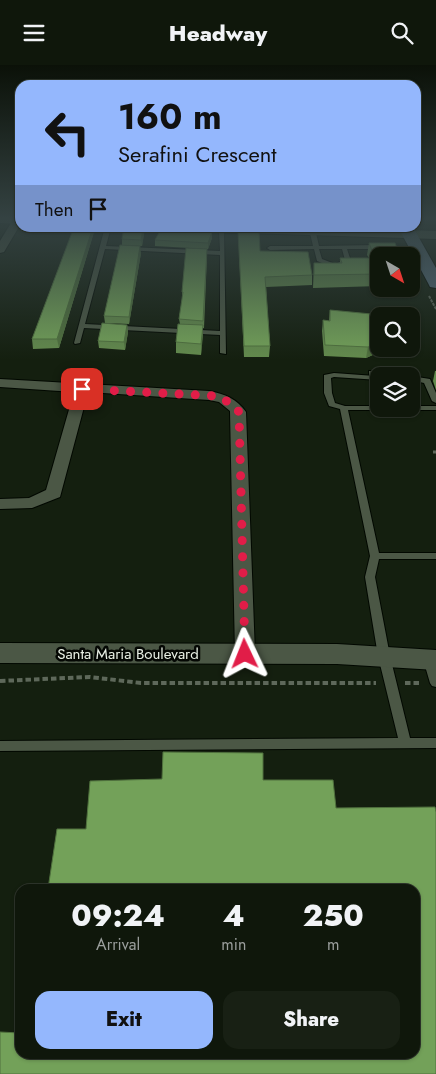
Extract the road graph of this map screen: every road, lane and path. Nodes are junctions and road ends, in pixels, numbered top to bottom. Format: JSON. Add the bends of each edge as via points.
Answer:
{"nodes":[{"id":1,"x":97,"y":265,"type":"edge"},
{"id":2,"x":221,"y":265,"type":"edge"},
{"id":3,"x":426,"y":265,"type":"edge"},
{"id":4,"x":436,"y":283,"type":"edge"},
{"id":5,"x":82,"y":326,"type":"junction"},
{"id":6,"x":223,"y":333,"type":"junction"},
{"id":7,"x":77,"y":343,"type":"dead end"},
{"id":8,"x":224,"y":353,"type":"dead end"},
{"id":9,"x":370,"y":374,"type":"edge"},
{"id":10,"x":334,"y":375,"type":"junction"},
{"id":11,"x":370,"y":378,"type":"edge"},
{"id":12,"x":420,"y":380,"type":"edge"},
{"id":13,"x":0,"y":383,"type":"edge"},
{"id":14,"x":82,"y":389,"type":"junction"},
{"id":15,"x":436,"y":401,"type":"edge"},
{"id":16,"x":344,"y":408,"type":"junction"},
{"id":17,"x":370,"y":408,"type":"edge"},
{"id":18,"x":420,"y":408,"type":"edge"},
{"id":19,"x":436,"y":408,"type":"edge"},
{"id":20,"x":0,"y":504,"type":"edge"},
{"id":21,"x":375,"y":556,"type":"junction"},
{"id":22,"x":436,"y":556,"type":"edge"},
{"id":23,"x":0,"y":653,"type":"edge"},
{"id":24,"x":245,"y":654,"type":"junction"},
{"id":25,"x":384,"y":656,"type":"junction"},
{"id":26,"x":432,"y":671,"type":"edge"},
{"id":27,"x":0,"y":681,"type":"edge"},
{"id":28,"x":391,"y":683,"type":"junction"},
{"id":29,"x":405,"y":741,"type":"junction"},
{"id":30,"x":436,"y":743,"type":"edge"},
{"id":31,"x":0,"y":746,"type":"edge"}],
"edges":[{"from":1,"to":5,"type":"lane"},
{"from":2,"to":6,"type":"lane"},
{"from":3,"to":4,"type":"main road"},
{"from":5,"to":6,"type":"lane"},
{"from":5,"to":7,"type":"lane"},
{"from":6,"to":8,"type":"lane"},
{"from":9,"to":10,"type":"lane","via":[[346,372]]},
{"from":10,"to":11,"type":"lane"},
{"from":10,"to":16,"type":"lane","via":[[327,377],[328,393],[332,404]]},
{"from":12,"to":15,"type":"lane","via":[[427,381]]},
{"from":13,"to":14,"type":"street"},
{"from":14,"to":20,"type":"street","via":[[54,493],[32,503]]},
{"from":14,"to":24,"type":"street","via":[[217,396],[234,405],[239,412]]},
{"from":16,"to":17,"type":"lane"},
{"from":16,"to":21,"type":"lane"},
{"from":18,"to":19,"type":"lane"},
{"from":21,"to":22,"type":"lane"},
{"from":21,"to":25,"type":"lane","via":[[370,577]]},
{"from":23,"to":24,"type":"street","name":"Santa Maria Boulevard"},
{"from":24,"to":25,"type":"street","name":"Santa Maria Boulevard"},
{"from":25,"to":26,"type":"street","name":"Santa Maria Boulevard"},
{"from":25,"to":28,"type":"lane"},
{"from":26,"to":28,"type":"path"},
{"from":27,"to":28,"type":"path","via":[[124,679],[141,683]]},
{"from":28,"to":29,"type":"lane"},
{"from":29,"to":30,"type":"lane"},
{"from":29,"to":31,"type":"lane"}]}
